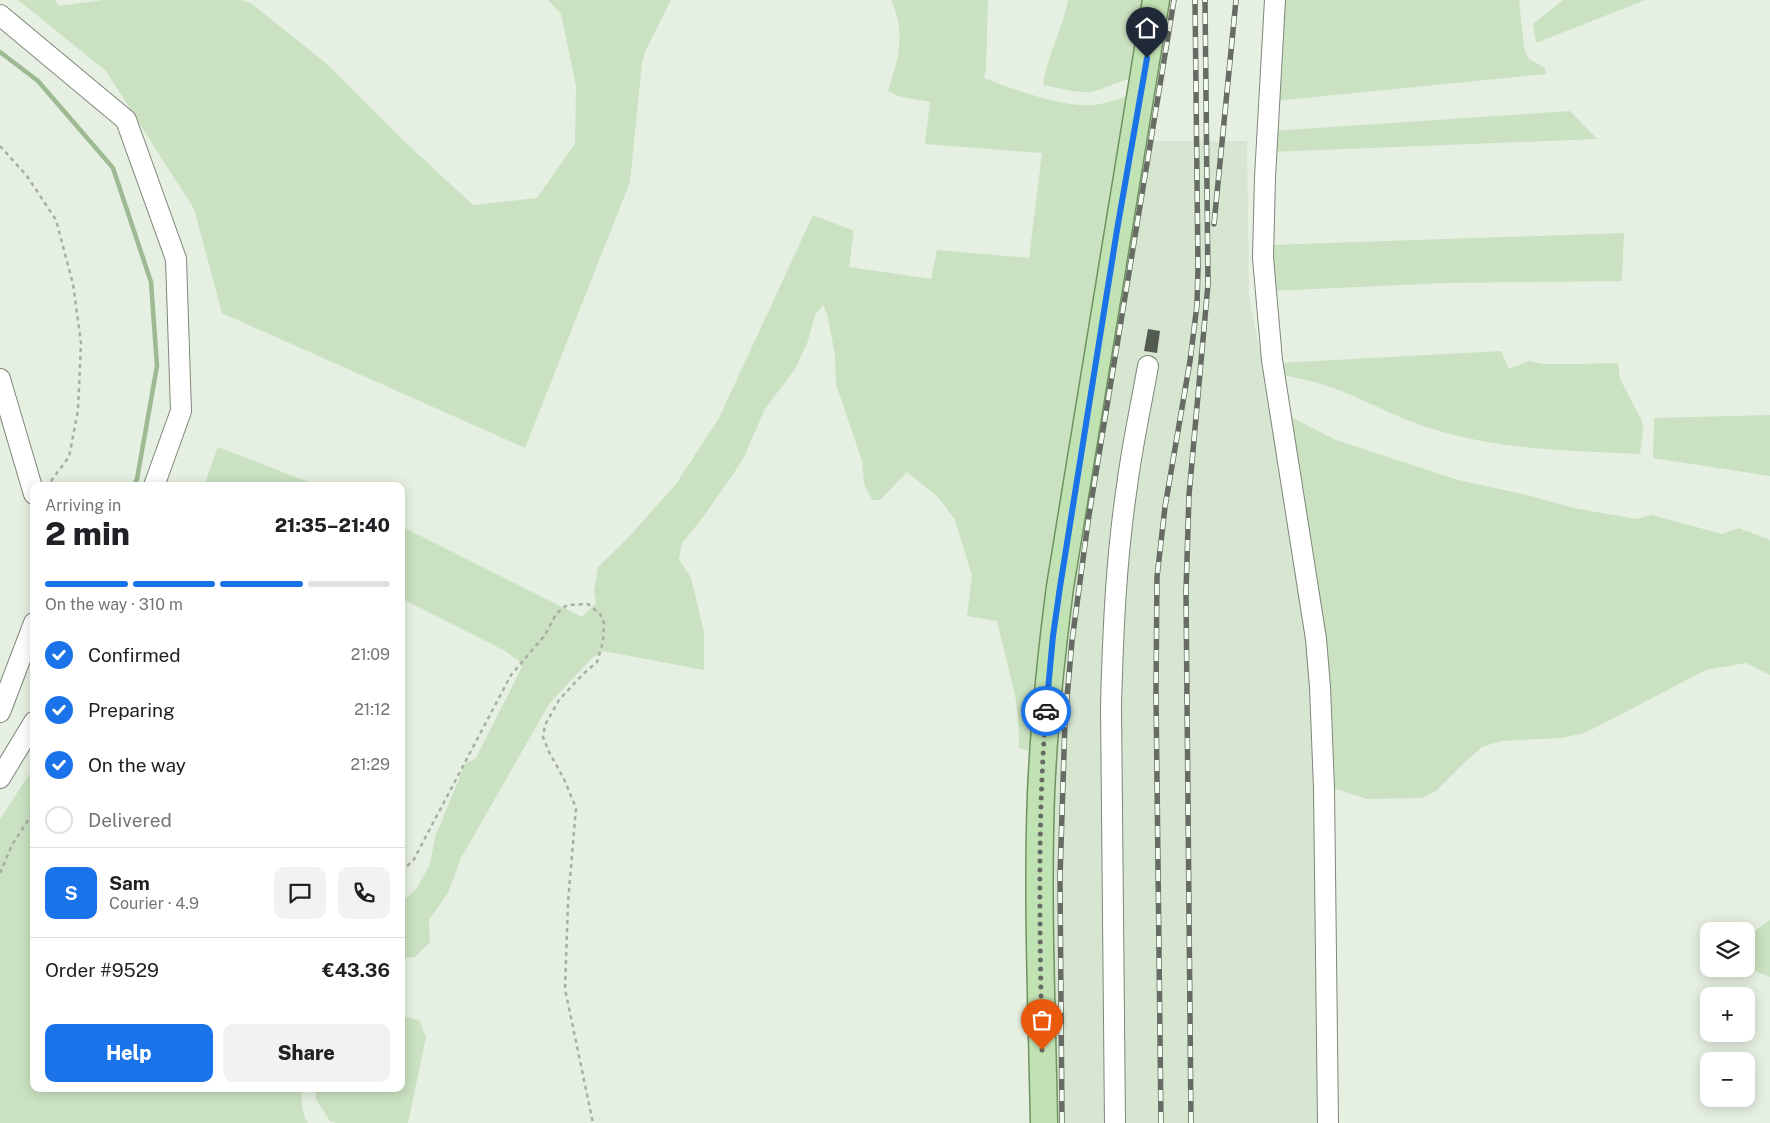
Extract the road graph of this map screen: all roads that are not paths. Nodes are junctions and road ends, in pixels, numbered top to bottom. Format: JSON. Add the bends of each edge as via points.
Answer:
{"nodes":[{"id":1,"x":1156,"y":0,"type":"edge"},
{"id":2,"x":1275,"y":0,"type":"edge"},
{"id":3,"x":0,"y":15,"type":"edge"},
{"id":4,"x":1148,"y":366,"type":"dead end"},
{"id":5,"x":0,"y":379,"type":"edge"},
{"id":6,"x":37,"y":482,"type":"edge"},
{"id":7,"x":155,"y":482,"type":"edge"},
{"id":8,"x":30,"y":633,"type":"edge"},
{"id":9,"x":0,"y":712,"type":"edge"},
{"id":10,"x":30,"y":729,"type":"edge"},
{"id":11,"x":0,"y":778,"type":"edge"},
{"id":12,"x":1044,"y":1123,"type":"edge"},
{"id":13,"x":1115,"y":1123,"type":"edge"},
{"id":14,"x":1328,"y":1123,"type":"edge"}],
"edges":[{"from":1,"to":12,"type":"main road","via":[[1062,577],[1050,672],[1041,796]]},
{"from":2,"to":14,"type":"lane","via":[[1264,258],[1272,360],[1320,687]]},
{"from":3,"to":7,"type":"lane","via":[[126,120],[176,259],[181,411]]},
{"from":4,"to":13,"type":"lane","via":[[1127,486],[1113,639]]},
{"from":5,"to":6,"type":"lane"},
{"from":8,"to":9,"type":"lane"},
{"from":10,"to":11,"type":"lane"}]}
